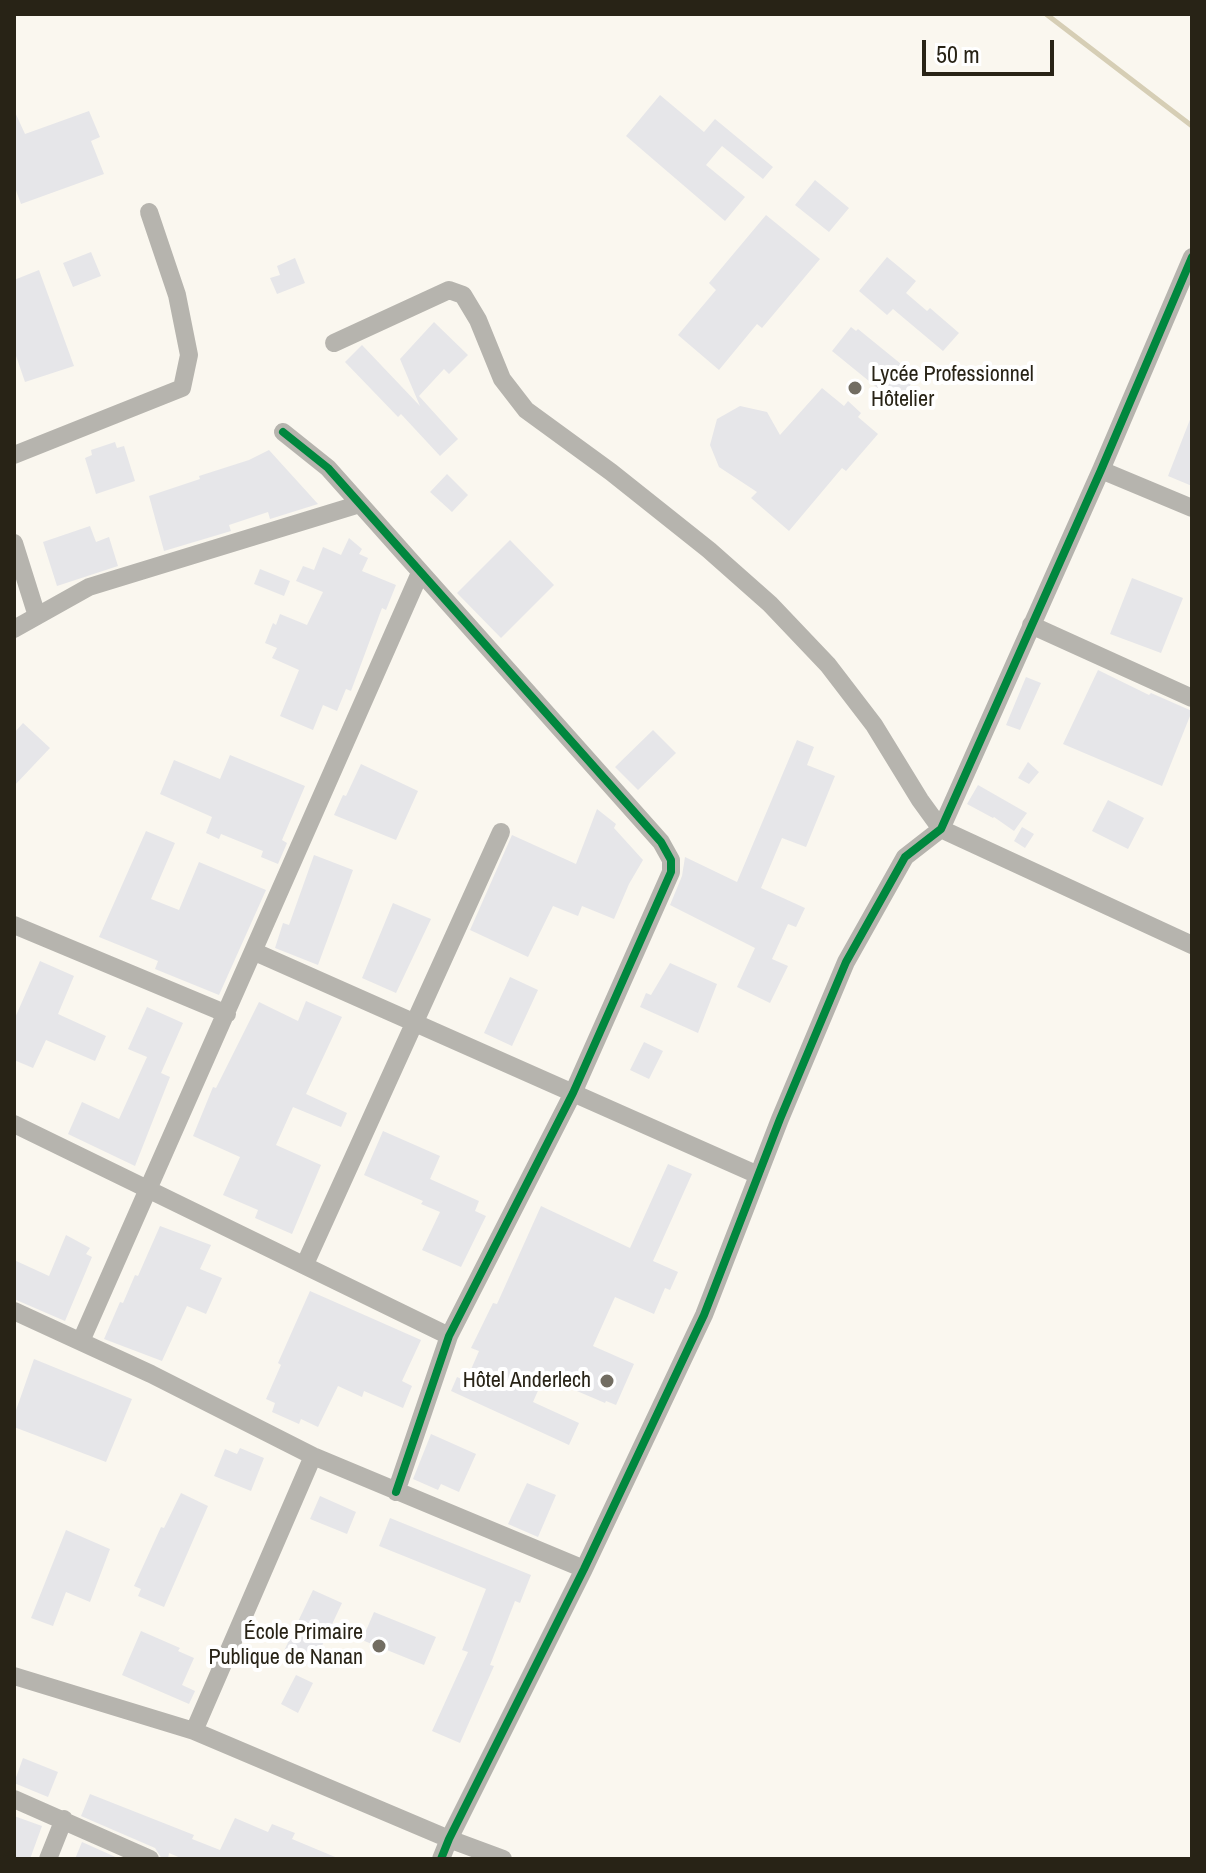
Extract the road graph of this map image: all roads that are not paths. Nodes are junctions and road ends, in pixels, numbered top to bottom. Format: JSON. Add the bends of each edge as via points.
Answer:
{"nodes":[{"id":1,"x":149,"y":212,"type":"dead end"},
{"id":2,"x":1192,"y":257,"type":"edge"},
{"id":3,"x":334,"y":343,"type":"dead end"},
{"id":4,"x":283,"y":432,"type":"dead end"},
{"id":5,"x":14,"y":455,"type":"edge"},
{"id":6,"x":1101,"y":470,"type":"junction"},
{"id":7,"x":360,"y":504,"type":"junction"},
{"id":8,"x":1192,"y":508,"type":"edge"},
{"id":9,"x":14,"y":543,"type":"edge"},
{"id":10,"x":420,"y":573,"type":"junction"},
{"id":11,"x":37,"y":616,"type":"junction"},
{"id":12,"x":1031,"y":625,"type":"junction"},
{"id":13,"x":14,"y":629,"type":"edge"},
{"id":14,"x":1192,"y":698,"type":"edge"},
{"id":15,"x":941,"y":829,"type":"junction"},
{"id":16,"x":501,"y":832,"type":"dead end"},
{"id":17,"x":14,"y":925,"type":"edge"},
{"id":18,"x":1192,"y":945,"type":"edge"},
{"id":19,"x":255,"y":952,"type":"junction"},
{"id":20,"x":227,"y":1014,"type":"junction"},
{"id":21,"x":415,"y":1023,"type":"junction"},
{"id":22,"x":573,"y":1093,"type":"junction"},
{"id":23,"x":14,"y":1124,"type":"edge"},
{"id":24,"x":758,"y":1175,"type":"junction"},
{"id":25,"x":149,"y":1189,"type":"junction"},
{"id":26,"x":305,"y":1264,"type":"junction"},
{"id":27,"x":14,"y":1311,"type":"edge"},
{"id":28,"x":449,"y":1336,"type":"junction"},
{"id":29,"x":81,"y":1341,"type":"junction"},
{"id":30,"x":313,"y":1456,"type":"junction"},
{"id":31,"x":396,"y":1492,"type":"junction"},
{"id":32,"x":584,"y":1569,"type":"junction"},
{"id":33,"x":14,"y":1676,"type":"edge"},
{"id":34,"x":194,"y":1731,"type":"junction"},
{"id":35,"x":14,"y":1799,"type":"edge"},
{"id":36,"x":64,"y":1819,"type":"junction"},
{"id":37,"x":449,"y":1839,"type":"junction"},
{"id":38,"x":48,"y":1859,"type":"edge"},
{"id":39,"x":150,"y":1859,"type":"edge"},
{"id":40,"x":441,"y":1859,"type":"edge"},
{"id":41,"x":503,"y":1859,"type":"edge"}],
"edges":[{"from":1,"to":5,"type":"street","via":[[177,295],[189,355],[182,388]]},
{"from":2,"to":6,"type":"street"},
{"from":3,"to":15,"type":"street","via":[[449,290],[463,295],[502,379],[526,410],[624,482],[770,604],[828,665],[874,725]]},
{"from":4,"to":7,"type":"street","via":[[328,468]]},
{"from":6,"to":8,"type":"street"},
{"from":6,"to":12,"type":"street"},
{"from":7,"to":10,"type":"street"},
{"from":7,"to":11,"type":"street","via":[[89,587]]},
{"from":9,"to":11,"type":"street"},
{"from":10,"to":19,"type":"street"},
{"from":10,"to":22,"type":"street","via":[[661,842],[671,860],[671,872]]},
{"from":11,"to":13,"type":"street"},
{"from":12,"to":14,"type":"street"},
{"from":12,"to":15,"type":"street"},
{"from":15,"to":18,"type":"street"},
{"from":15,"to":24,"type":"street","via":[[905,857],[846,962]]},
{"from":16,"to":21,"type":"street"},
{"from":17,"to":20,"type":"street"},
{"from":19,"to":20,"type":"street"},
{"from":19,"to":21,"type":"street"},
{"from":20,"to":25,"type":"street"},
{"from":21,"to":22,"type":"street"},
{"from":21,"to":26,"type":"street"},
{"from":22,"to":24,"type":"street"},
{"from":22,"to":28,"type":"street"},
{"from":23,"to":25,"type":"street"},
{"from":24,"to":32,"type":"street","via":[[704,1315]]},
{"from":25,"to":26,"type":"street"},
{"from":25,"to":29,"type":"street"},
{"from":26,"to":28,"type":"street"},
{"from":27,"to":29,"type":"street"},
{"from":28,"to":31,"type":"street"},
{"from":29,"to":30,"type":"street"},
{"from":30,"to":31,"type":"street"},
{"from":30,"to":34,"type":"street"},
{"from":31,"to":32,"type":"street"},
{"from":32,"to":37,"type":"street"},
{"from":33,"to":34,"type":"street"},
{"from":34,"to":37,"type":"street"},
{"from":35,"to":36,"type":"street"},
{"from":36,"to":38,"type":"street"},
{"from":36,"to":39,"type":"street"},
{"from":37,"to":40,"type":"street"},
{"from":37,"to":41,"type":"street"}]}
